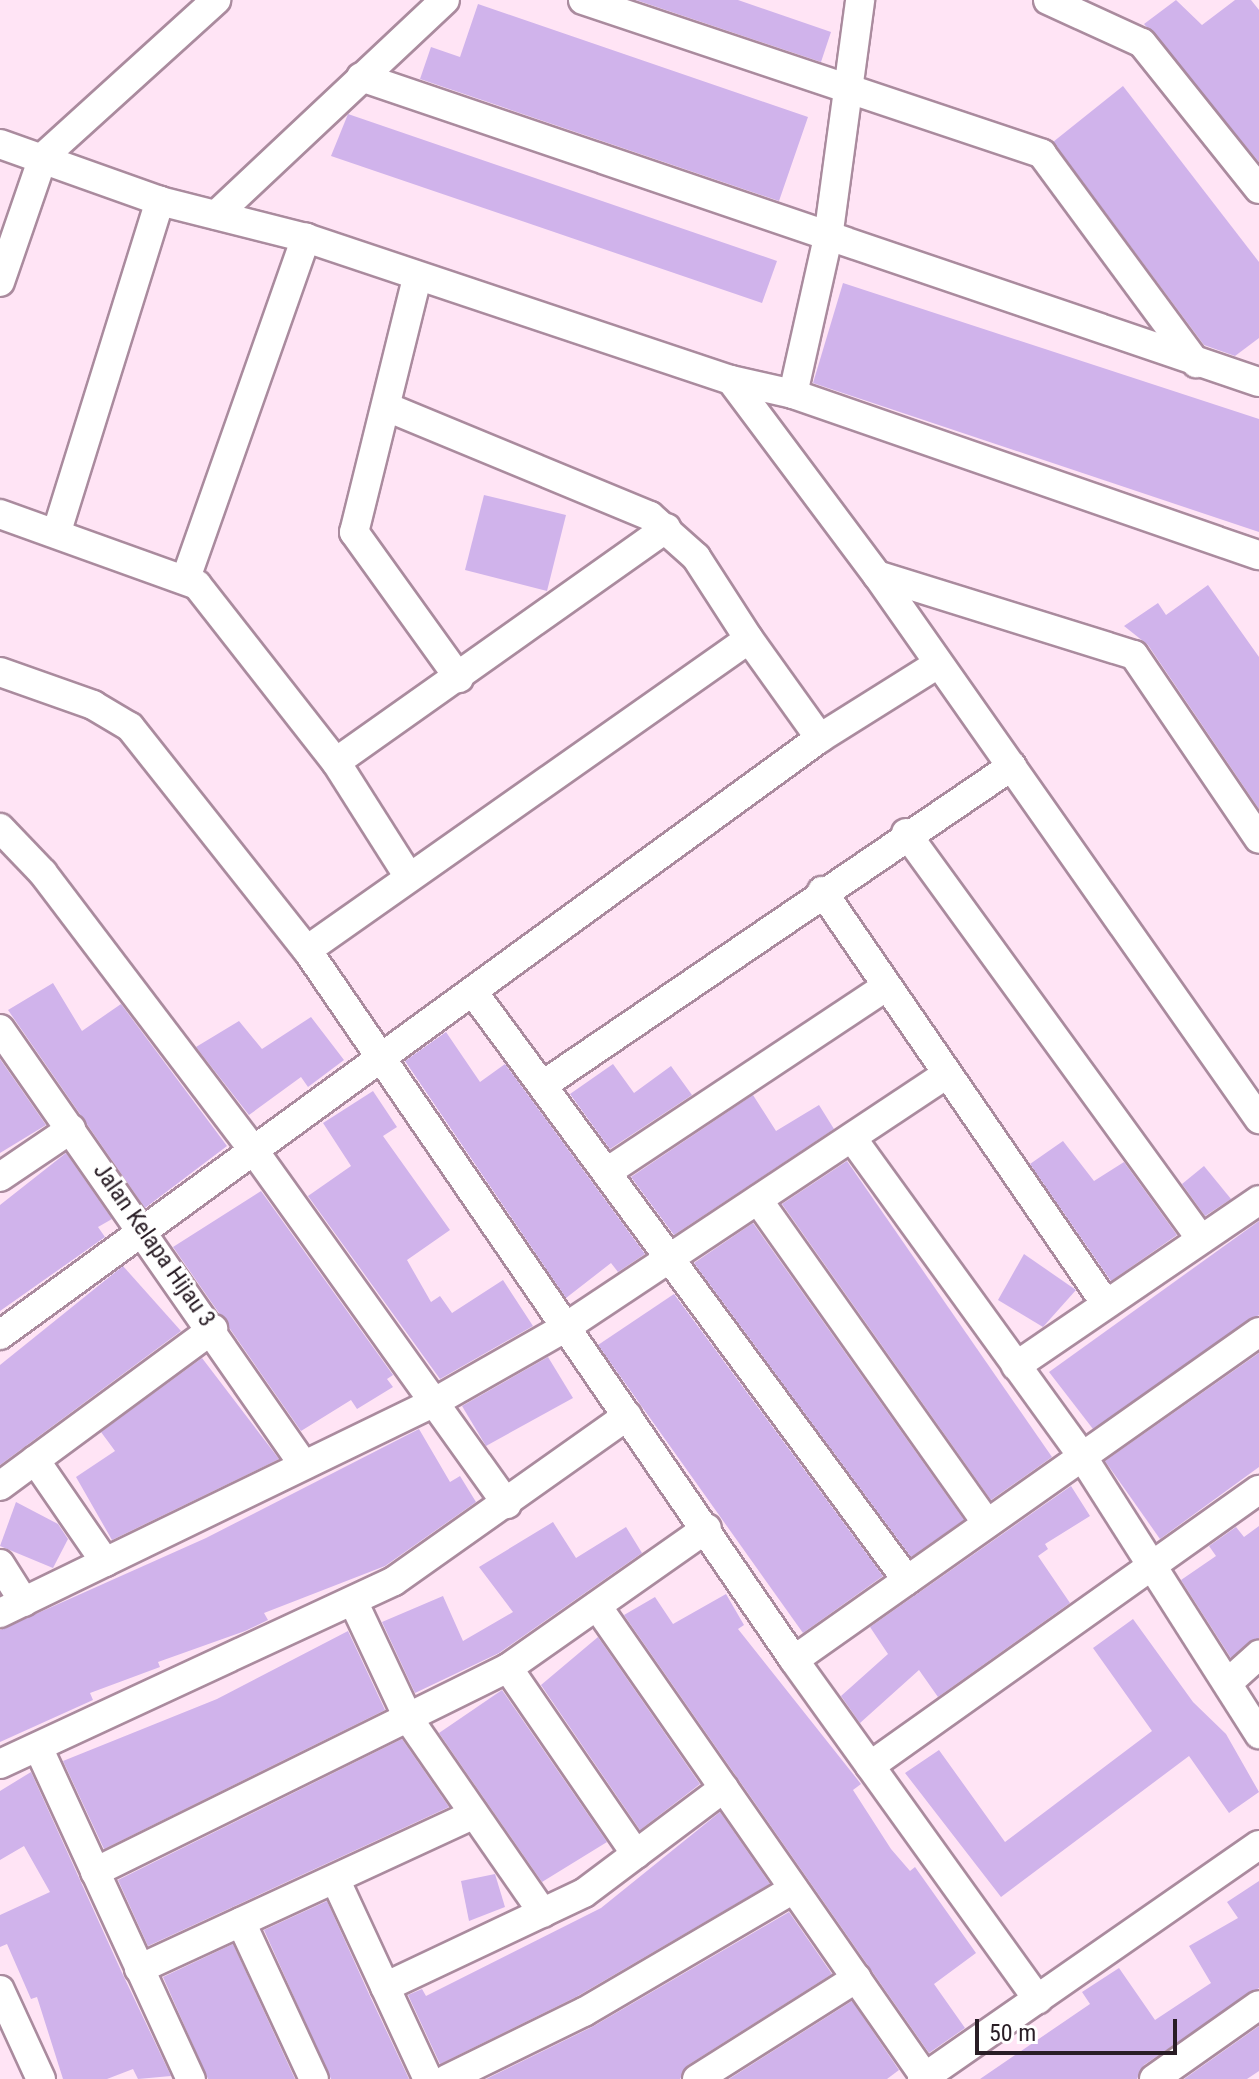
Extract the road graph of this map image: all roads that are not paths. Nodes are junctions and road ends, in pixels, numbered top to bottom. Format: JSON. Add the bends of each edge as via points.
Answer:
{"nodes":[{"id":1,"x":216,"y":0,"type":"edge"},
{"id":2,"x":445,"y":0,"type":"edge"},
{"id":3,"x":583,"y":0,"type":"edge"},
{"id":4,"x":860,"y":0,"type":"edge"},
{"id":5,"x":1048,"y":0,"type":"edge"},
{"id":6,"x":361,"y":77,"type":"junction"},
{"id":7,"x":850,"y":90,"type":"junction"},
{"id":8,"x":2,"y":142,"type":"edge"},
{"id":9,"x":43,"y":157,"type":"junction"},
{"id":10,"x":1259,"y":189,"type":"edge"},
{"id":11,"x":160,"y":201,"type":"junction"},
{"id":12,"x":216,"y":215,"type":"junction"},
{"id":13,"x":306,"y":238,"type":"junction"},
{"id":14,"x":828,"y":238,"type":"junction"},
{"id":15,"x":417,"y":278,"type":"junction"},
{"id":16,"x":0,"y":282,"type":"edge"},
{"id":17,"x":1196,"y":363,"type":"junction"},
{"id":18,"x":731,"y":380,"type":"junction"},
{"id":19,"x":1259,"y":382,"type":"edge"},
{"id":20,"x":793,"y":394,"type":"junction"},
{"id":21,"x":389,"y":408,"type":"junction"},
{"id":22,"x":0,"y":514,"type":"edge"},
{"id":23,"x":666,"y":528,"type":"junction"},
{"id":24,"x":57,"y":531,"type":"junction"},
{"id":25,"x":1256,"y":559,"type":"edge"},
{"id":26,"x":877,"y":575,"type":"junction"},
{"id":27,"x":186,"y":578,"type":"junction"},
{"id":28,"x":749,"y":639,"type":"junction"},
{"id":29,"x":938,"y":664,"type":"junction"},
{"id":30,"x":0,"y":672,"type":"edge"},
{"id":31,"x":459,"y":678,"type":"junction"},
{"id":32,"x":820,"y":738,"type":"junction"},
{"id":33,"x":336,"y":762,"type":"junction"},
{"id":34,"x":1012,"y":766,"type":"junction"},
{"id":35,"x":0,"y":828,"type":"edge"},
{"id":36,"x":906,"y":833,"type":"junction"},
{"id":37,"x":1259,"y":839,"type":"edge"},
{"id":38,"x":409,"y":877,"type":"junction"},
{"id":39,"x":822,"y":891,"type":"junction"},
{"id":40,"x":307,"y":950,"type":"junction"},
{"id":41,"x":887,"y":986,"type":"junction"},
{"id":42,"x":473,"y":992,"type":"junction"},
{"id":43,"x":0,"y":1029,"type":"edge"},
{"id":44,"x":384,"y":1060,"type":"junction"},
{"id":45,"x":947,"y":1074,"type":"junction"},
{"id":46,"x":543,"y":1085,"type":"junction"},
{"id":47,"x":1259,"y":1119,"type":"edge"},
{"id":48,"x":71,"y":1129,"type":"junction"},
{"id":49,"x":852,"y":1138,"type":"junction"},
{"id":50,"x":252,"y":1148,"type":"junction"},
{"id":51,"x":607,"y":1172,"type":"junction"},
{"id":52,"x":0,"y":1177,"type":"edge"},
{"id":53,"x":758,"y":1200,"type":"junction"},
{"id":54,"x":1259,"y":1200,"type":"edge"},
{"id":55,"x":145,"y":1228,"type":"junction"},
{"id":56,"x":1201,"y":1239,"type":"junction"},
{"id":57,"x":670,"y":1259,"type":"junction"},
{"id":58,"x":1106,"y":1304,"type":"junction"},
{"id":59,"x":566,"y":1327,"type":"junction"},
{"id":60,"x":213,"y":1329,"type":"junction"},
{"id":61,"x":1259,"y":1332,"type":"edge"},
{"id":62,"x":0,"y":1335,"type":"edge"},
{"id":63,"x":1016,"y":1366,"type":"junction"},
{"id":64,"x":433,"y":1403,"type":"junction"},
{"id":65,"x":627,"y":1416,"type":"junction"},
{"id":66,"x":1082,"y":1456,"type":"junction"},
{"id":67,"x":35,"y":1460,"type":"junction"},
{"id":68,"x":303,"y":1464,"type":"junction"},
{"id":69,"x":0,"y":1486,"type":"edge"},
{"id":70,"x":1259,"y":1490,"type":"edge"},
{"id":71,"x":507,"y":1504,"type":"junction"},
{"id":72,"x":987,"y":1523,"type":"junction"},
{"id":73,"x":707,"y":1528,"type":"junction"},
{"id":74,"x":105,"y":1562,"type":"junction"},
{"id":75,"x":0,"y":1564,"type":"edge"},
{"id":76,"x":1148,"y":1566,"type":"junction"},
{"id":77,"x":907,"y":1580,"type":"junction"},
{"id":78,"x":353,"y":1601,"type":"junction"},
{"id":79,"x":597,"y":1606,"type":"junction"},
{"id":80,"x":12,"y":1608,"type":"edge"},
{"id":81,"x":1259,"y":1655,"type":"edge"},
{"id":82,"x":794,"y":1660,"type":"junction"},
{"id":83,"x":508,"y":1668,"type":"junction"},
{"id":84,"x":1231,"y":1680,"type":"junction"},
{"id":85,"x":408,"y":1718,"type":"junction"},
{"id":86,"x":1259,"y":1734,"type":"edge"},
{"id":87,"x":38,"y":1747,"type":"junction"},
{"id":88,"x":0,"y":1764,"type":"edge"},
{"id":89,"x":870,"y":1766,"type":"junction"},
{"id":90,"x":724,"y":1788,"type":"junction"},
{"id":91,"x":474,"y":1814,"type":"junction"},
{"id":92,"x":1259,"y":1845,"type":"edge"},
{"id":93,"x":636,"y":1854,"type":"junction"},
{"id":94,"x":95,"y":1872,"type":"junction"},
{"id":95,"x":336,"y":1881,"type":"junction"},
{"id":96,"x":794,"y":1889,"type":"junction"},
{"id":97,"x":543,"y":1913,"type":"junction"},
{"id":98,"x":241,"y":1922,"type":"junction"},
{"id":99,"x":139,"y":1969,"type":"junction"},
{"id":100,"x":857,"y":1978,"type":"junction"},
{"id":101,"x":385,"y":1987,"type":"junction"},
{"id":102,"x":0,"y":1990,"type":"edge"},
{"id":103,"x":1038,"y":2000,"type":"junction"},
{"id":104,"x":1259,"y":2005,"type":"edge"},
{"id":105,"x":924,"y":2078,"type":"edge"},
{"id":106,"x":41,"y":2079,"type":"edge"},
{"id":107,"x":191,"y":2079,"type":"edge"},
{"id":108,"x":314,"y":2079,"type":"edge"},
{"id":109,"x":428,"y":2079,"type":"edge"},
{"id":110,"x":447,"y":2079,"type":"edge"},
{"id":111,"x":697,"y":2079,"type":"edge"},
{"id":112,"x":1154,"y":2079,"type":"edge"}],
"edges":[{"from":1,"to":9,"type":"street"},
{"from":2,"to":6,"type":"street"},
{"from":3,"to":7,"type":"street"},
{"from":4,"to":7,"type":"street"},
{"from":5,"to":10,"type":"street","via":[[1142,43]]},
{"from":6,"to":12,"type":"street"},
{"from":6,"to":14,"type":"street"},
{"from":7,"to":14,"type":"street"},
{"from":7,"to":17,"type":"street","via":[[1042,154]]},
{"from":8,"to":9,"type":"street"},
{"from":9,"to":11,"type":"street"},
{"from":9,"to":16,"type":"street"},
{"from":11,"to":12,"type":"street"},
{"from":11,"to":24,"type":"street"},
{"from":12,"to":13,"type":"street"},
{"from":13,"to":15,"type":"street"},
{"from":13,"to":27,"type":"street"},
{"from":14,"to":17,"type":"street"},
{"from":14,"to":20,"type":"street"},
{"from":15,"to":18,"type":"street"},
{"from":15,"to":21,"type":"street"},
{"from":17,"to":19,"type":"street"},
{"from":18,"to":20,"type":"street"},
{"from":18,"to":26,"type":"street"},
{"from":20,"to":25,"type":"street"},
{"from":21,"to":23,"type":"street","via":[[588,484]]},
{"from":21,"to":31,"type":"street","via":[[357,507],[355,541]]},
{"from":22,"to":24,"type":"street"},
{"from":23,"to":28,"type":"street","via":[[703,568]]},
{"from":23,"to":31,"type":"street"},
{"from":24,"to":27,"type":"street"},
{"from":26,"to":29,"type":"street"},
{"from":26,"to":37,"type":"street","via":[[1134,655]]},
{"from":27,"to":33,"type":"street"},
{"from":28,"to":32,"type":"street"},
{"from":28,"to":38,"type":"street"},
{"from":29,"to":32,"type":"street"},
{"from":29,"to":34,"type":"street"},
{"from":30,"to":40,"type":"street","via":[[93,705],[130,727]]},
{"from":31,"to":33,"type":"street"},
{"from":32,"to":42,"type":"street"},
{"from":33,"to":38,"type":"street"},
{"from":34,"to":36,"type":"street"},
{"from":34,"to":47,"type":"street"},
{"from":35,"to":50,"type":"street","via":[[43,873]]},
{"from":36,"to":39,"type":"street"},
{"from":36,"to":56,"type":"street"},
{"from":38,"to":40,"type":"street"},
{"from":39,"to":41,"type":"street"},
{"from":39,"to":46,"type":"street"},
{"from":40,"to":44,"type":"street"},
{"from":41,"to":45,"type":"street"},
{"from":41,"to":51,"type":"street"},
{"from":42,"to":44,"type":"street"},
{"from":42,"to":46,"type":"street"},
{"from":43,"to":48,"type":"street","name":"Jalan Kelapa Hijau 3"},
{"from":44,"to":50,"type":"street"},
{"from":44,"to":59,"type":"street"},
{"from":45,"to":49,"type":"street"},
{"from":45,"to":58,"type":"street"},
{"from":46,"to":51,"type":"street"},
{"from":48,"to":52,"type":"street"},
{"from":48,"to":55,"type":"street","name":"Jalan Kelapa Hijau 3"},
{"from":49,"to":53,"type":"street"},
{"from":49,"to":63,"type":"street"},
{"from":50,"to":55,"type":"street"},
{"from":50,"to":64,"type":"street"},
{"from":51,"to":57,"type":"street"},
{"from":53,"to":57,"type":"street"},
{"from":53,"to":72,"type":"street"},
{"from":54,"to":56,"type":"street"},
{"from":55,"to":60,"type":"street","name":"Jalan Kelapa Hijau 3"},
{"from":55,"to":62,"type":"street"},
{"from":56,"to":58,"type":"street"},
{"from":57,"to":59,"type":"street"},
{"from":57,"to":77,"type":"street"},
{"from":58,"to":63,"type":"street"},
{"from":59,"to":64,"type":"street"},
{"from":59,"to":65,"type":"street"},
{"from":60,"to":67,"type":"street"},
{"from":60,"to":68,"type":"street","name":"Jalan Kelapa Hijau 3"},
{"from":61,"to":66,"type":"street"},
{"from":63,"to":66,"type":"street"},
{"from":64,"to":68,"type":"street"},
{"from":64,"to":71,"type":"street"},
{"from":65,"to":71,"type":"street"},
{"from":65,"to":73,"type":"street"},
{"from":66,"to":72,"type":"street"},
{"from":66,"to":76,"type":"street"},
{"from":67,"to":69,"type":"street"},
{"from":67,"to":74,"type":"street"},
{"from":68,"to":74,"type":"street"},
{"from":70,"to":76,"type":"street"},
{"from":71,"to":78,"type":"street"},
{"from":72,"to":77,"type":"street"},
{"from":73,"to":79,"type":"street"},
{"from":73,"to":82,"type":"street"},
{"from":74,"to":80,"type":"street"},
{"from":75,"to":80,"type":"street"},
{"from":76,"to":84,"type":"street"},
{"from":76,"to":89,"type":"street"},
{"from":77,"to":82,"type":"street"},
{"from":78,"to":85,"type":"street"},
{"from":78,"to":87,"type":"street"},
{"from":79,"to":83,"type":"street"},
{"from":79,"to":90,"type":"street"},
{"from":81,"to":84,"type":"street"},
{"from":82,"to":89,"type":"street"},
{"from":83,"to":85,"type":"street"},
{"from":83,"to":93,"type":"street"},
{"from":84,"to":86,"type":"street"},
{"from":85,"to":91,"type":"street"},
{"from":85,"to":94,"type":"street"},
{"from":87,"to":88,"type":"street"},
{"from":87,"to":94,"type":"street"},
{"from":89,"to":103,"type":"street"},
{"from":90,"to":93,"type":"street"},
{"from":90,"to":96,"type":"street"},
{"from":91,"to":95,"type":"street"},
{"from":91,"to":97,"type":"street"},
{"from":92,"to":103,"type":"street"},
{"from":93,"to":97,"type":"street"},
{"from":94,"to":99,"type":"street"},
{"from":95,"to":98,"type":"street"},
{"from":95,"to":101,"type":"street"},
{"from":96,"to":100,"type":"street"},
{"from":96,"to":110,"type":"street","via":[[584,2012]]},
{"from":97,"to":101,"type":"street"},
{"from":98,"to":99,"type":"street"},
{"from":98,"to":108,"type":"street"},
{"from":99,"to":107,"type":"street"},
{"from":100,"to":105,"type":"street"},
{"from":100,"to":111,"type":"street"},
{"from":101,"to":109,"type":"street"},
{"from":102,"to":106,"type":"street"},
{"from":103,"to":105,"type":"street"},
{"from":104,"to":112,"type":"street"}]}
